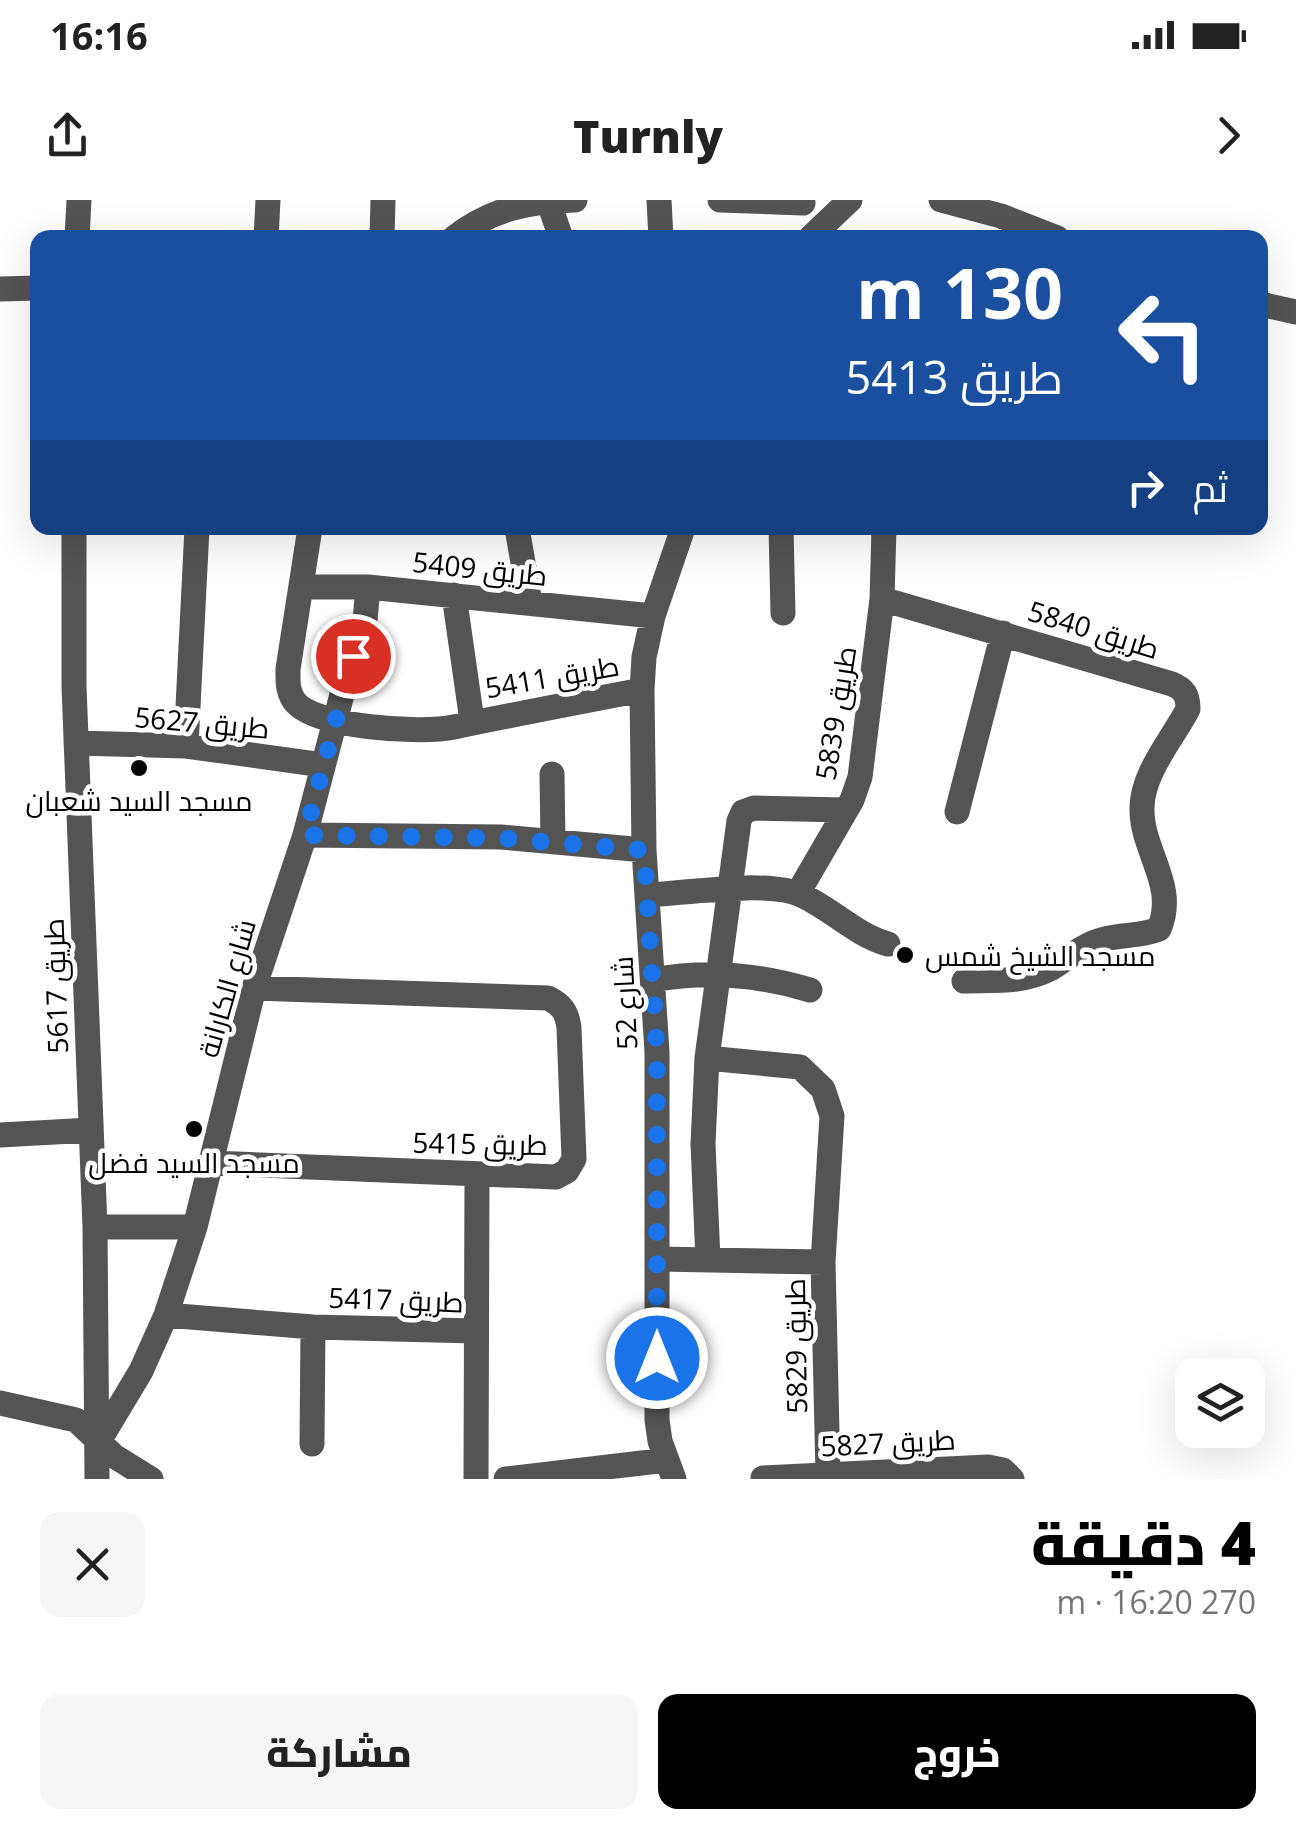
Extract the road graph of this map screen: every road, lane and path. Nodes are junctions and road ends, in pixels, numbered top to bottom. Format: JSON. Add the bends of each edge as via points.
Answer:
{"nodes":[{"id":1,"x":79,"y":200,"type":"edge"},
{"id":2,"x":268,"y":200,"type":"edge"},
{"id":3,"x":383,"y":200,"type":"edge"},
{"id":4,"x":548,"y":200,"type":"edge"},
{"id":5,"x":575,"y":200,"type":"edge"},
{"id":6,"x":659,"y":200,"type":"edge"},
{"id":7,"x":720,"y":200,"type":"edge"},
{"id":8,"x":850,"y":200,"type":"edge"},
{"id":9,"x":940,"y":200,"type":"edge"},
{"id":10,"x":803,"y":202,"type":"edge"},
{"id":11,"x":992,"y":208,"type":"edge"},
{"id":12,"x":77,"y":230,"type":"edge"},
{"id":13,"x":266,"y":230,"type":"edge"},
{"id":14,"x":382,"y":230,"type":"edge"},
{"id":15,"x":466,"y":230,"type":"edge"},
{"id":16,"x":557,"y":230,"type":"edge"},
{"id":17,"x":660,"y":230,"type":"edge"},
{"id":18,"x":794,"y":230,"type":"edge"},
{"id":19,"x":818,"y":230,"type":"edge"},
{"id":20,"x":1040,"y":230,"type":"edge"},
{"id":21,"x":30,"y":288,"type":"edge"},
{"id":22,"x":0,"y":289,"type":"edge"},
{"id":23,"x":1268,"y":306,"type":"edge"},
{"id":24,"x":1296,"y":312,"type":"edge"},
{"id":25,"x":74,"y":535,"type":"edge"},
{"id":26,"x":197,"y":535,"type":"edge"},
{"id":27,"x":309,"y":535,"type":"edge"},
{"id":28,"x":518,"y":535,"type":"edge"},
{"id":29,"x":682,"y":535,"type":"edge"},
{"id":30,"x":781,"y":535,"type":"edge"},
{"id":31,"x":884,"y":535,"type":"edge"},
{"id":32,"x":301,"y":586,"type":"junction"},
{"id":33,"x":368,"y":588,"type":"junction"},
{"id":34,"x":454,"y":595,"type":"junction"},
{"id":35,"x":882,"y":599,"type":"junction"},
{"id":36,"x":530,"y":604,"type":"junction"},
{"id":37,"x":783,"y":613,"type":"dead end"},
{"id":38,"x":653,"y":616,"type":"junction"},
{"id":39,"x":1003,"y":633,"type":"junction"},
{"id":40,"x":642,"y":690,"type":"junction"},
{"id":41,"x":337,"y":721,"type":"junction"},
{"id":42,"x":472,"y":721,"type":"junction"},
{"id":43,"x":76,"y":742,"type":"junction"},
{"id":44,"x":186,"y":746,"type":"junction"},
{"id":45,"x":323,"y":765,"type":"junction"},
{"id":46,"x":552,"y":774,"type":"dead end"},
{"id":47,"x":846,"y":810,"type":"junction"},
{"id":48,"x":957,"y":812,"type":"dead end"},
{"id":49,"x":305,"y":835,"type":"junction"},
{"id":50,"x":553,"y":842,"type":"junction"},
{"id":51,"x":644,"y":850,"type":"junction"},
{"id":52,"x":731,"y":891,"type":"junction"},
{"id":53,"x":798,"y":893,"type":"junction"},
{"id":54,"x":648,"y":894,"type":"junction"},
{"id":55,"x":888,"y":944,"type":"dead end"},
{"id":56,"x":718,"y":975,"type":"junction"},
{"id":57,"x":652,"y":980,"type":"junction"},
{"id":58,"x":964,"y":981,"type":"dead end"},
{"id":59,"x":254,"y":988,"type":"junction"},
{"id":60,"x":810,"y":990,"type":"dead end"},
{"id":61,"x":706,"y":1058,"type":"junction"},
{"id":62,"x":91,"y":1130,"type":"junction"},
{"id":63,"x":0,"y":1135,"type":"edge"},
{"id":64,"x":212,"y":1163,"type":"junction"},
{"id":65,"x":477,"y":1174,"type":"junction"},
{"id":66,"x":95,"y":1228,"type":"junction"},
{"id":67,"x":195,"y":1228,"type":"junction"},
{"id":68,"x":658,"y":1260,"type":"junction"},
{"id":69,"x":708,"y":1260,"type":"junction"},
{"id":70,"x":824,"y":1262,"type":"junction"},
{"id":71,"x":166,"y":1316,"type":"junction"},
{"id":72,"x":313,"y":1327,"type":"junction"},
{"id":73,"x":476,"y":1332,"type":"junction"},
{"id":74,"x":0,"y":1403,"type":"edge"},
{"id":75,"x":99,"y":1442,"type":"junction"},
{"id":76,"x":312,"y":1444,"type":"dead end"},
{"id":77,"x":671,"y":1469,"type":"edge"},
{"id":78,"x":828,"y":1474,"type":"junction"},
{"id":79,"x":908,"y":1474,"type":"edge"},
{"id":80,"x":763,"y":1478,"type":"edge"},
{"id":81,"x":97,"y":1479,"type":"edge"},
{"id":82,"x":150,"y":1479,"type":"edge"},
{"id":83,"x":476,"y":1479,"type":"edge"},
{"id":84,"x":506,"y":1479,"type":"edge"},
{"id":85,"x":1012,"y":1479,"type":"edge"}],
"edges":[{"from":1,"to":12,"type":"street"},
{"from":2,"to":13,"type":"street"},
{"from":3,"to":14,"type":"street"},
{"from":4,"to":5,"type":"street"},
{"from":4,"to":15,"type":"street","via":[[494,212]]},
{"from":4,"to":16,"type":"street"},
{"from":6,"to":17,"type":"street"},
{"from":7,"to":10,"type":"street"},
{"from":8,"to":19,"type":"street"},
{"from":9,"to":11,"type":"street"},
{"from":10,"to":18,"type":"street"},
{"from":11,"to":20,"type":"street"},
{"from":21,"to":22,"type":"street"},
{"from":23,"to":24,"type":"street"},
{"from":25,"to":43,"type":"street","name":"طريق 5617"},
{"from":26,"to":44,"type":"street"},
{"from":27,"to":32,"type":"street"},
{"from":28,"to":36,"type":"street"},
{"from":29,"to":38,"type":"street","name":"شارع 52"},
{"from":30,"to":37,"type":"street"},
{"from":31,"to":35,"type":"street","name":"طريق 5839"},
{"from":32,"to":33,"type":"street","name":"طريق 5409"},
{"from":32,"to":41,"type":"street","via":[[288,686],[306,712]]},
{"from":33,"to":34,"type":"street","name":"طريق 5409"},
{"from":33,"to":41,"type":"street","name":"شارع الكارانة","via":[[364,632]]},
{"from":34,"to":36,"type":"street","name":"طريق 5409"},
{"from":34,"to":42,"type":"street","name":"طريق 5411"},
{"from":35,"to":39,"type":"street","name":"طريق 5840"},
{"from":35,"to":47,"type":"street","name":"طريق 5839","via":[[860,777]]},
{"from":36,"to":38,"type":"street","name":"طريق 5409"},
{"from":38,"to":40,"type":"street","name":"شارع 52"},
{"from":39,"to":48,"type":"street","name":"طريق 5840"},
{"from":39,"to":58,"type":"street","name":"طريق 5840","via":[[1172,684],[1188,698],[1142,808],[1166,913],[1159,929],[1082,947],[1037,975]]},
{"from":40,"to":42,"type":"street","name":"طريق 5411"},
{"from":40,"to":51,"type":"street","name":"شارع 52"},
{"from":41,"to":42,"type":"street","name":"طريق 5411","via":[[430,730]]},
{"from":41,"to":45,"type":"street","name":"شارع الكارانة"},
{"from":43,"to":44,"type":"street","name":"طريق 5627"},
{"from":43,"to":62,"type":"street","name":"طريق 5617"},
{"from":44,"to":45,"type":"street","name":"طريق 5627"},
{"from":45,"to":49,"type":"street","name":"شارع الكارانة"},
{"from":46,"to":50,"type":"street"},
{"from":47,"to":52,"type":"street","via":[[743,812]]},
{"from":47,"to":53,"type":"street","name":"طريق 5839"},
{"from":49,"to":50,"type":"street"},
{"from":49,"to":59,"type":"street","name":"شارع الكارانة"},
{"from":50,"to":51,"type":"street"},
{"from":51,"to":54,"type":"street","name":"شارع 52"},
{"from":52,"to":53,"type":"street","via":[[776,887]]},
{"from":52,"to":54,"type":"street"},
{"from":52,"to":56,"type":"street"},
{"from":53,"to":55,"type":"street"},
{"from":54,"to":57,"type":"street","name":"شارع 52"},
{"from":56,"to":57,"type":"street"},
{"from":56,"to":60,"type":"street"},
{"from":56,"to":61,"type":"street"},
{"from":57,"to":68,"type":"street","name":"شارع 52"},
{"from":59,"to":64,"type":"street","name":"شارع الكارانة"},
{"from":59,"to":65,"type":"street","name":"طريق 5415","via":[[548,998],[560,1004],[567,1015],[574,1160],[556,1177]]},
{"from":61,"to":69,"type":"street"},
{"from":61,"to":70,"type":"street","via":[[800,1067],[822,1089],[832,1116]]},
{"from":62,"to":63,"type":"street"},
{"from":62,"to":66,"type":"street","name":"طريق 5617"},
{"from":64,"to":65,"type":"street","name":"طريق 5415"},
{"from":64,"to":67,"type":"street","name":"شارع الكارانة"},
{"from":65,"to":73,"type":"street","name":"طريق 5417"},
{"from":66,"to":67,"type":"street"},
{"from":66,"to":75,"type":"street","name":"طريق 5617"},
{"from":67,"to":71,"type":"street","name":"شارع الكارانة"},
{"from":68,"to":69,"type":"street","name":"طريق 5829"},
{"from":68,"to":77,"type":"street","name":"شارع 52","via":[[657,1420]]},
{"from":69,"to":70,"type":"street","name":"طريق 5829"},
{"from":70,"to":78,"type":"street","name":"طريق 5829"},
{"from":71,"to":72,"type":"street","name":"طريق 5417"},
{"from":71,"to":75,"type":"street","name":"شارع الكارانة"},
{"from":72,"to":73,"type":"street","name":"طريق 5417"},
{"from":72,"to":76,"type":"street","name":"طريق 5417"},
{"from":73,"to":83,"type":"street","name":"طريق 5417"},
{"from":74,"to":75,"type":"street","via":[[64,1415]]},
{"from":75,"to":81,"type":"street","name":"شارع الكارانة"},
{"from":75,"to":82,"type":"street"},
{"from":77,"to":84,"type":"street"},
{"from":78,"to":79,"type":"street","name":"طريق 5827"},
{"from":78,"to":80,"type":"street","name":"طريق 5827"},
{"from":79,"to":85,"type":"street","name":"طريق 5827","via":[[988,1467]]}]}
